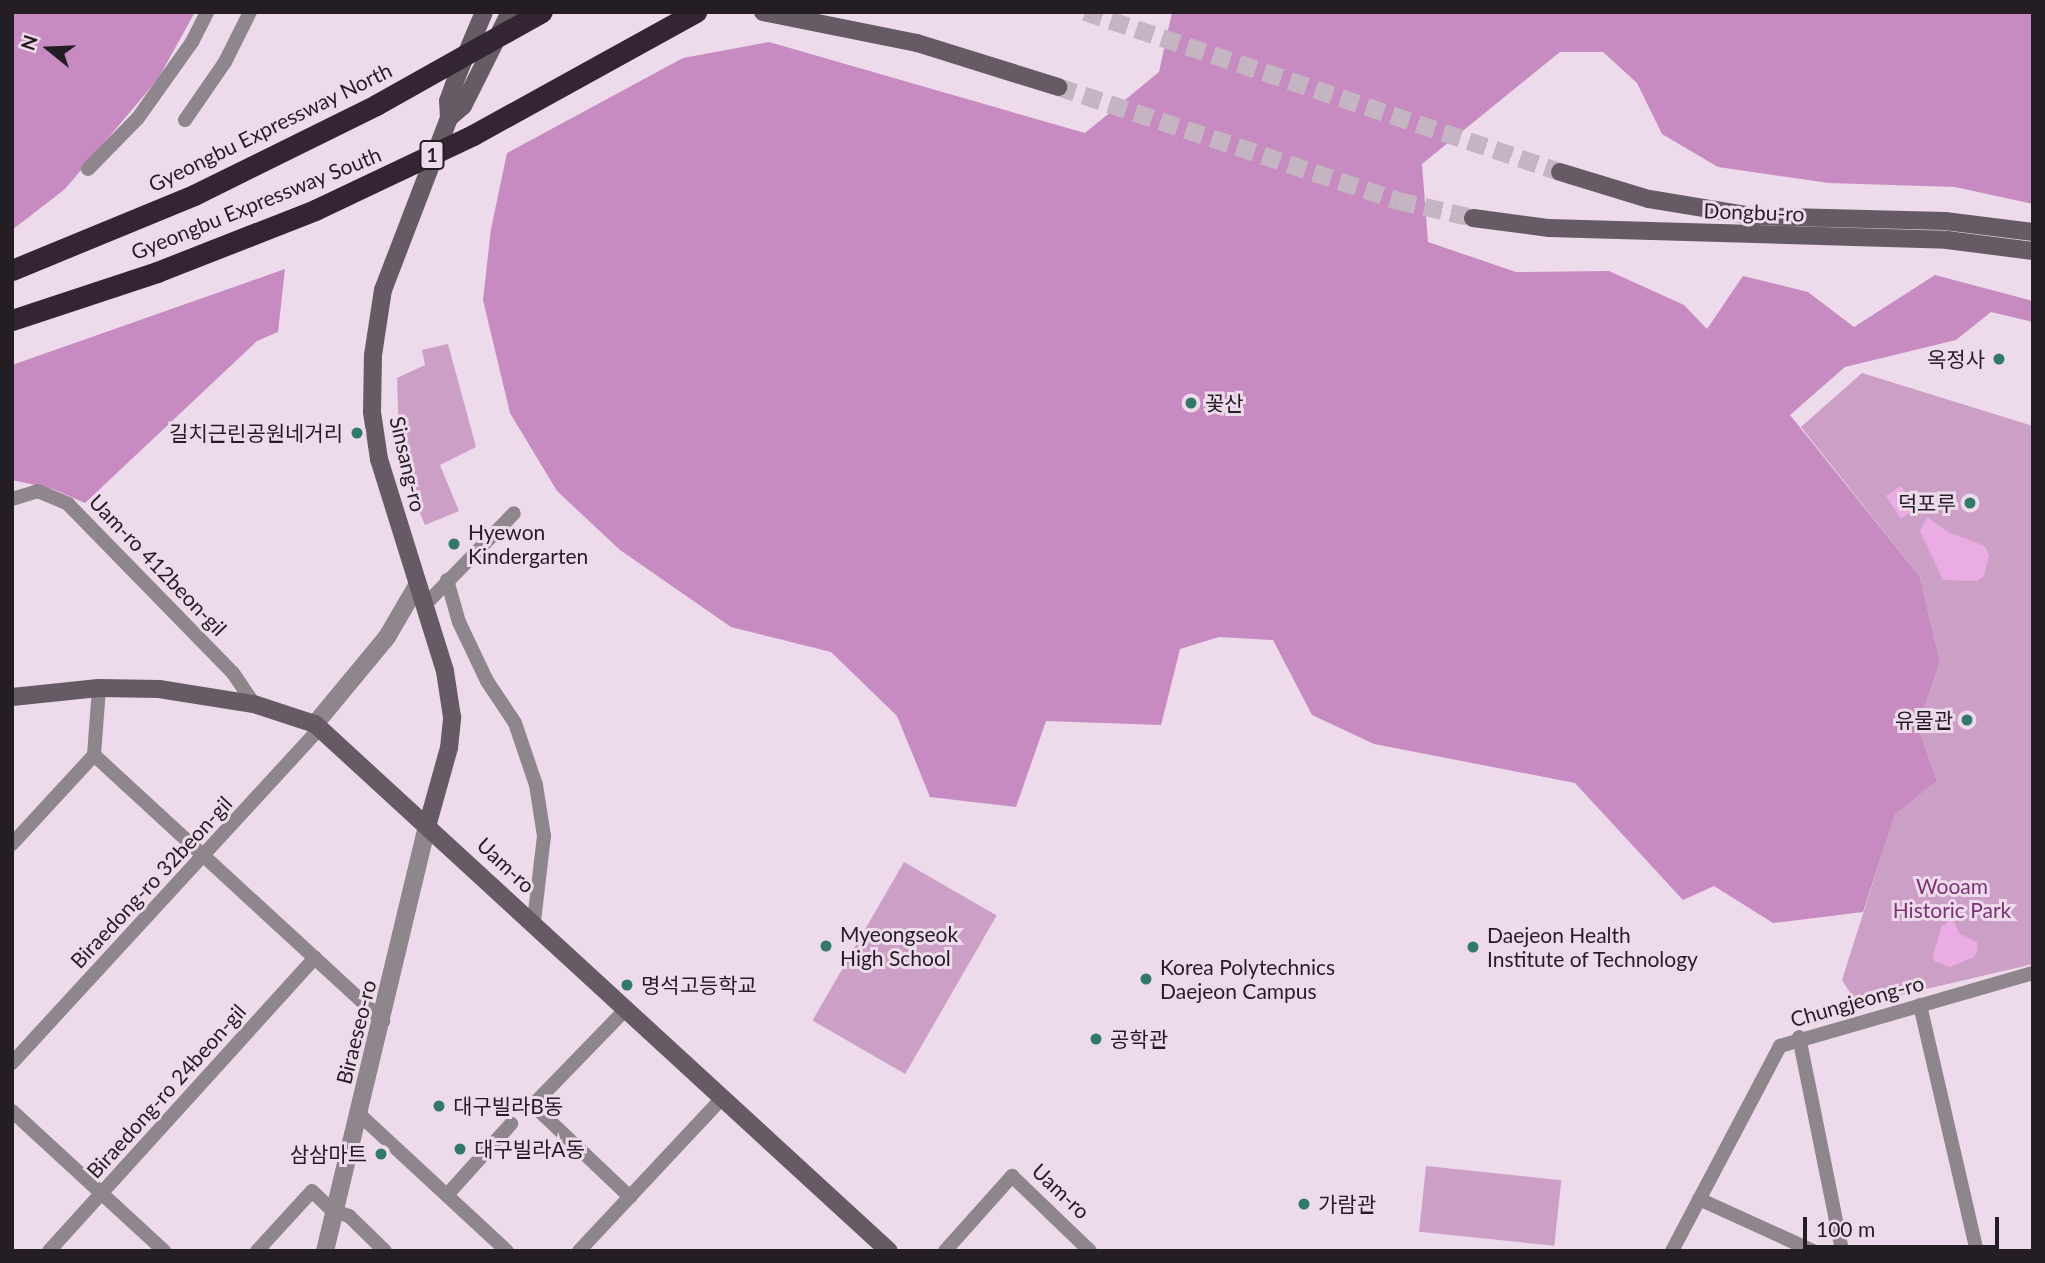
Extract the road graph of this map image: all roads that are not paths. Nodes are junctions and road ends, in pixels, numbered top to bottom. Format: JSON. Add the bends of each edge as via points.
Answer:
{"nodes":[{"id":1,"x":207,"y":12,"type":"edge"},
{"id":2,"x":250,"y":12,"type":"edge"},
{"id":3,"x":484,"y":12,"type":"edge"},
{"id":4,"x":510,"y":12,"type":"edge"},
{"id":5,"x":542,"y":12,"type":"edge"},
{"id":6,"x":695,"y":12,"type":"edge"},
{"id":7,"x":763,"y":12,"type":"edge"},
{"id":8,"x":1058,"y":88,"type":"tunnel mouth"},
{"id":9,"x":449,"y":118,"type":"junction"},
{"id":10,"x":185,"y":120,"type":"dead end"},
{"id":11,"x":88,"y":169,"type":"dead end"},
{"id":12,"x":1560,"y":172,"type":"tunnel mouth"},
{"id":13,"x":1474,"y":218,"type":"tunnel mouth"},
{"id":14,"x":2033,"y":232,"type":"edge"},
{"id":15,"x":2033,"y":251,"type":"edge"},
{"id":16,"x":12,"y":270,"type":"edge"},
{"id":17,"x":12,"y":320,"type":"edge"},
{"id":18,"x":12,"y":499,"type":"edge"},
{"id":19,"x":514,"y":513,"type":"dead end"},
{"id":20,"x":447,"y":580,"type":"junction"},
{"id":21,"x":418,"y":584,"type":"junction"},
{"id":22,"x":424,"y":606,"type":"junction"},
{"id":23,"x":99,"y":688,"type":"junction"},
{"id":24,"x":12,"y":698,"type":"edge"},
{"id":25,"x":254,"y":704,"type":"junction"},
{"id":26,"x":318,"y":726,"type":"junction"},
{"id":27,"x":94,"y":755,"type":"junction"},
{"id":28,"x":428,"y":823,"type":"junction"},
{"id":29,"x":12,"y":844,"type":"edge"},
{"id":30,"x":203,"y":855,"type":"junction"},
{"id":31,"x":534,"y":921,"type":"junction"},
{"id":32,"x":315,"y":958,"type":"junction"},
{"id":33,"x":2033,"y":973,"type":"edge"},
{"id":34,"x":1920,"y":1005,"type":"junction"},
{"id":35,"x":627,"y":1008,"type":"junction"},
{"id":36,"x":383,"y":1021,"type":"junction"},
{"id":37,"x":1799,"y":1037,"type":"junction"},
{"id":38,"x":12,"y":1063,"type":"edge"},
{"id":39,"x":723,"y":1097,"type":"junction"},
{"id":40,"x":12,"y":1111,"type":"edge"},
{"id":41,"x":360,"y":1115,"type":"junction"},
{"id":42,"x":511,"y":1124,"type":"dead end"},
{"id":43,"x":101,"y":1193,"type":"junction"},
{"id":44,"x":447,"y":1195,"type":"junction"},
{"id":45,"x":630,"y":1197,"type":"junction"},
{"id":46,"x":1699,"y":1199,"type":"junction"},
{"id":47,"x":333,"y":1210,"type":"junction"},
{"id":48,"x":49,"y":1251,"type":"edge"},
{"id":49,"x":164,"y":1251,"type":"edge"},
{"id":50,"x":257,"y":1251,"type":"edge"},
{"id":51,"x":325,"y":1251,"type":"edge"},
{"id":52,"x":385,"y":1251,"type":"edge"},
{"id":53,"x":507,"y":1251,"type":"edge"},
{"id":54,"x":579,"y":1251,"type":"edge"},
{"id":55,"x":889,"y":1251,"type":"edge"},
{"id":56,"x":945,"y":1251,"type":"edge"},
{"id":57,"x":1090,"y":1251,"type":"edge"},
{"id":58,"x":1672,"y":1251,"type":"edge"},
{"id":59,"x":1814,"y":1251,"type":"edge"},
{"id":60,"x":1842,"y":1251,"type":"edge"},
{"id":61,"x":1977,"y":1251,"type":"edge"}],
"edges":[{"from":1,"to":11,"type":"street","via":[[192,42],[138,118]]},
{"from":2,"to":10,"type":"street","via":[[225,62]]},
{"from":3,"to":9,"type":"main road","via":[[448,101]]},
{"from":4,"to":9,"type":"main road","via":[[463,106]]},
{"from":5,"to":16,"type":"highway","name":"Gyeongbu Expressway North","bridge":true,"via":[[376,105],[194,195]]},
{"from":6,"to":17,"type":"highway","name":"Gyeongbu Expressway South","number":"1","bridge":true,"via":[[473,135],[315,210],[157,272]]},
{"from":7,"to":8,"type":"main road","via":[[917,44]]},
{"from":9,"to":21,"type":"main road","name":"Sinsang-ro","via":[[383,290],[373,355],[372,412],[379,459]]},
{"from":12,"to":14,"type":"main road","name":"Dongbu-ro","via":[[1649,199],[1752,216],[1945,221]]},
{"from":13,"to":15,"type":"main road","name":"Dongbu-ro","via":[[1574,229],[1947,240]]},
{"from":18,"to":25,"type":"street","name":"Uam-ro 412beon-gil","via":[[38,491],[68,504],[233,673]]},
{"from":19,"to":20,"type":"street"},
{"from":20,"to":22,"type":"street"},
{"from":20,"to":31,"type":"street","via":[[459,622],[487,681],[515,723],[536,785],[544,836]]},
{"from":21,"to":22,"type":"main road","name":"Sinsang-ro"},
{"from":21,"to":26,"type":"street","via":[[387,637]]},
{"from":22,"to":28,"type":"main road","name":"Sinsang-ro","via":[[445,671],[452,717],[449,748]]},
{"from":23,"to":24,"type":"main road","name":"Uam-ro"},
{"from":23,"to":25,"type":"main road","name":"Uam-ro","via":[[159,689]]},
{"from":23,"to":27,"type":"street"},
{"from":25,"to":26,"type":"main road","name":"Uam-ro"},
{"from":26,"to":28,"type":"main road","name":"Uam-ro"},
{"from":26,"to":30,"type":"street","name":"Biraedong-ro 32beon-gil"},
{"from":27,"to":29,"type":"street"},
{"from":27,"to":30,"type":"street"},
{"from":28,"to":31,"type":"main road","name":"Uam-ro"},
{"from":28,"to":36,"type":"street","name":"Biraeseo-ro"},
{"from":30,"to":32,"type":"street"},
{"from":30,"to":38,"type":"street","name":"Biraedong-ro 32beon-gil"},
{"from":31,"to":35,"type":"main road","name":"Uam-ro"},
{"from":32,"to":36,"type":"street"},
{"from":32,"to":43,"type":"street","name":"Biraedong-ro 24beon-gil"},
{"from":33,"to":34,"type":"street","name":"Chungjeong-ro"},
{"from":34,"to":37,"type":"street","name":"Chungjeong-ro"},
{"from":34,"to":61,"type":"street"},
{"from":35,"to":39,"type":"main road","name":"Uam-ro"},
{"from":35,"to":45,"type":"street","via":[[533,1105]]},
{"from":36,"to":41,"type":"street","name":"Biraeseo-ro"},
{"from":37,"to":46,"type":"street","name":"Chungjeong-ro","via":[[1780,1046],[1767,1065]]},
{"from":37,"to":60,"type":"street"},
{"from":39,"to":45,"type":"street"},
{"from":39,"to":55,"type":"main road","name":"Uam-ro"},
{"from":40,"to":43,"type":"street"},
{"from":41,"to":44,"type":"street"},
{"from":41,"to":47,"type":"street","name":"Biraeseo-ro"},
{"from":42,"to":44,"type":"street"},
{"from":43,"to":48,"type":"street","name":"Biraedong-ro 24beon-gil"},
{"from":43,"to":49,"type":"street"},
{"from":44,"to":53,"type":"street"},
{"from":45,"to":54,"type":"street"},
{"from":46,"to":58,"type":"street","name":"Chungjeong-ro"},
{"from":46,"to":59,"type":"street"},
{"from":47,"to":50,"type":"street","via":[[312,1191]]},
{"from":47,"to":51,"type":"street","name":"Biraeseo-ro"},
{"from":47,"to":52,"type":"street","via":[[349,1216]]},
{"from":56,"to":57,"type":"street","name":"Uam-ro","via":[[1012,1176]]}]}
